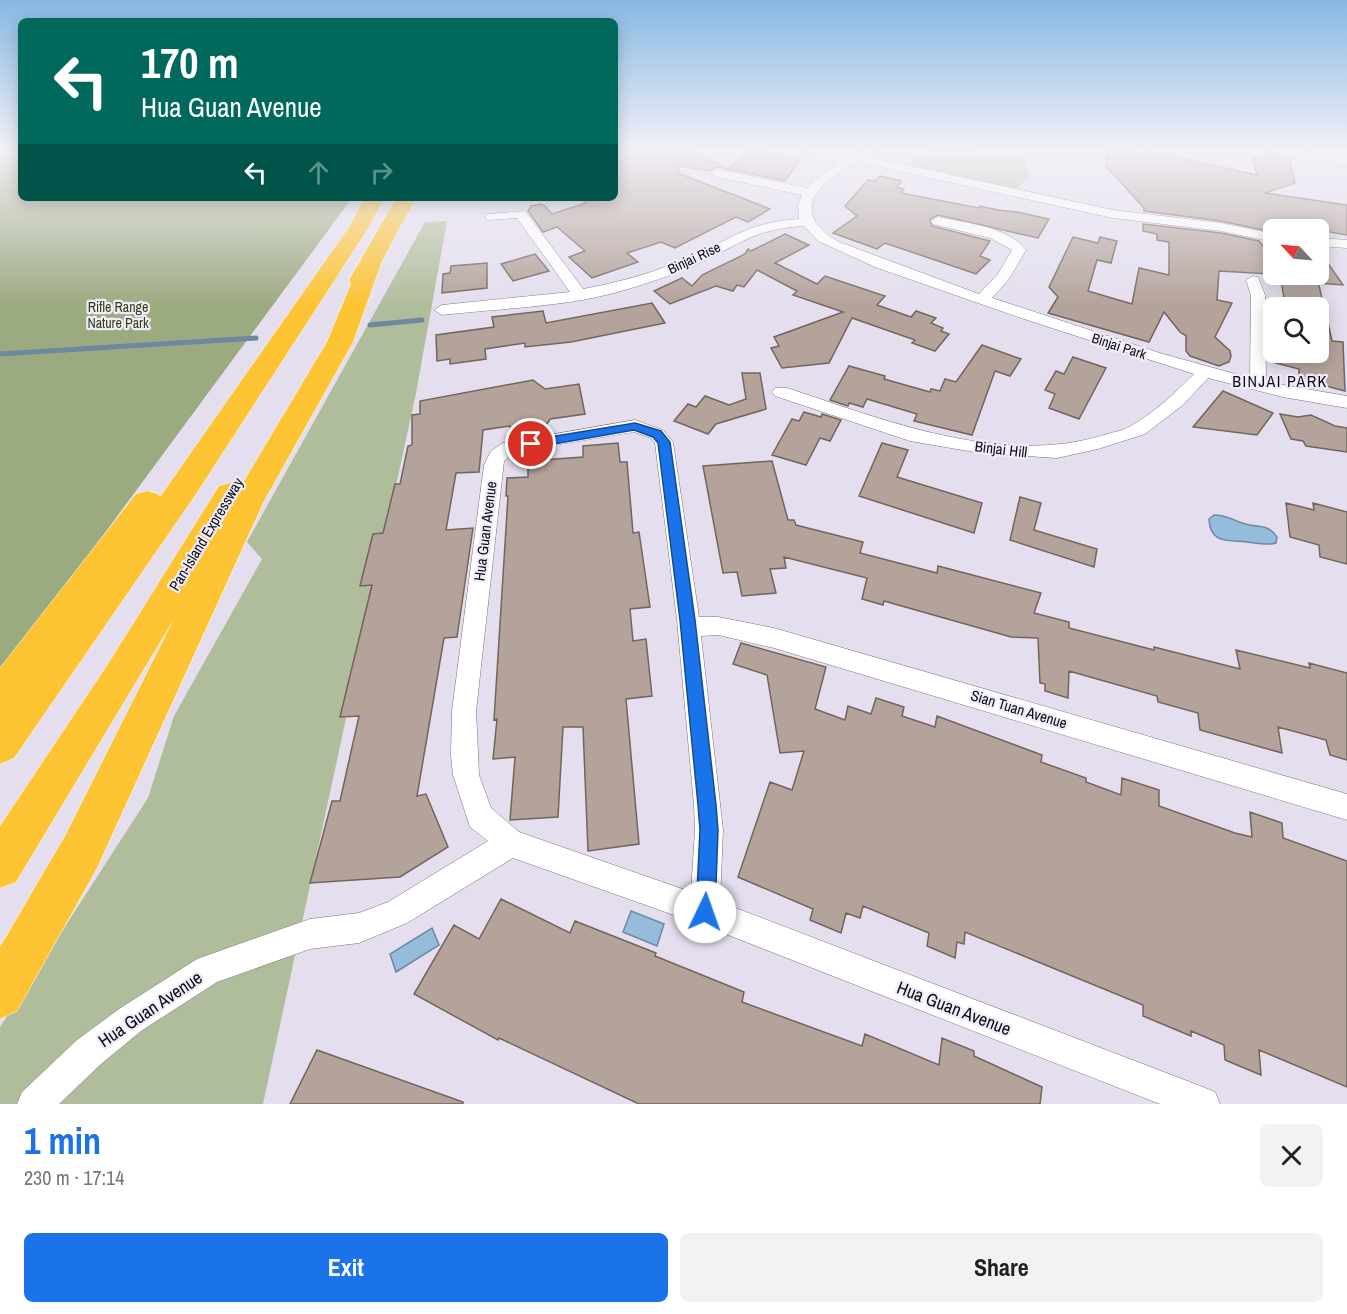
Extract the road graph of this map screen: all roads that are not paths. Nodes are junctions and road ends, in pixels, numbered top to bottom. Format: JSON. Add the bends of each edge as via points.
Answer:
{"nodes":[{"id":1,"x":372,"y":203,"type":"edge"},
{"id":2,"x":404,"y":203,"type":"edge"},
{"id":3,"x":804,"y":203,"type":"edge"},
{"id":4,"x":1060,"y":203,"type":"edge"},
{"id":5,"x":492,"y":217,"type":"dead end"},
{"id":6,"x":938,"y":220,"type":"dead end"},
{"id":7,"x":807,"y":222,"type":"junction"},
{"id":8,"x":1263,"y":236,"type":"edge"},
{"id":9,"x":1329,"y":243,"type":"edge"},
{"id":10,"x":1347,"y":244,"type":"edge"},
{"id":11,"x":371,"y":262,"type":"junction"},
{"id":12,"x":332,"y":264,"type":"junction"},
{"id":13,"x":1253,"y":280,"type":"dead end"},
{"id":14,"x":580,"y":295,"type":"junction"},
{"id":15,"x":982,"y":300,"type":"junction"},
{"id":16,"x":442,"y":310,"type":"dead end"},
{"id":17,"x":1204,"y":373,"type":"junction"},
{"id":18,"x":1258,"y":386,"type":"junction"},
{"id":19,"x":781,"y":392,"type":"dead end"},
{"id":20,"x":1347,"y":402,"type":"edge"},
{"id":21,"x":688,"y":627,"type":"junction"},
{"id":22,"x":0,"y":697,"type":"edge"},
{"id":23,"x":0,"y":745,"type":"edge"},
{"id":24,"x":1347,"y":807,"type":"edge"},
{"id":25,"x":511,"y":843,"type":"junction"},
{"id":26,"x":0,"y":866,"type":"edge"},
{"id":27,"x":705,"y":912,"type":"junction"},
{"id":28,"x":0,"y":994,"type":"edge"},
{"id":29,"x":34,"y":1104,"type":"edge"},
{"id":30,"x":1203,"y":1104,"type":"edge"}],
"edges":[{"from":1,"to":12,"type":"highway"},
{"from":2,"to":11,"type":"highway","name":"Pan-Island Expressway"},
{"from":3,"to":7,"type":"street"},
{"from":4,"to":8,"type":"street"},
{"from":5,"to":14,"type":"street","via":[[520,214]]},
{"from":6,"to":15,"type":"street","via":[[1017,246],[1019,250],[1004,276]]},
{"from":7,"to":14,"type":"street","name":"Binjai Rise","via":[[760,228],[654,276]]},
{"from":7,"to":15,"type":"street","name":"Binjai Park","via":[[815,233],[864,258]]},
{"from":9,"to":10,"type":"street"},
{"from":11,"to":26,"type":"highway","name":"Pan-Island Expressway","via":[[121,676]]},
{"from":11,"to":28,"type":"highway","via":[[340,342],[248,501],[81,852]]},
{"from":12,"to":22,"type":"highway","via":[[262,343]]},
{"from":12,"to":23,"type":"highway","via":[[185,486]]},
{"from":13,"to":18,"type":"street","via":[[1258,295]]},
{"from":14,"to":16,"type":"street","name":"Binjai Rise"},
{"from":15,"to":17,"type":"street","name":"Binjai Park"},
{"from":17,"to":18,"type":"street","name":"Binjai Park"},
{"from":17,"to":19,"type":"street","name":"Binjai Hill","via":[[1178,400],[1139,430],[1057,453],[980,447],[910,435]]},
{"from":18,"to":20,"type":"street","name":"Binjai Park"},
{"from":21,"to":24,"type":"street","name":"Sian Tuan Avenue","via":[[718,626],[774,638]]},
{"from":21,"to":25,"type":"street","name":"Hua Guan Avenue","via":[[661,438],[635,426],[510,447],[496,456],[464,711],[464,755],[466,775],[480,817]]},
{"from":21,"to":27,"type":"street","name":"Hua Guan Avenue","via":[[709,830]]},
{"from":25,"to":27,"type":"street","name":"Hua Guan Avenue"},
{"from":25,"to":29,"type":"street","name":"Hua Guan Avenue","via":[[397,913],[359,928],[310,934],[208,970],[114,1032]]},
{"from":27,"to":30,"type":"street","name":"Hua Guan Avenue"}]}
